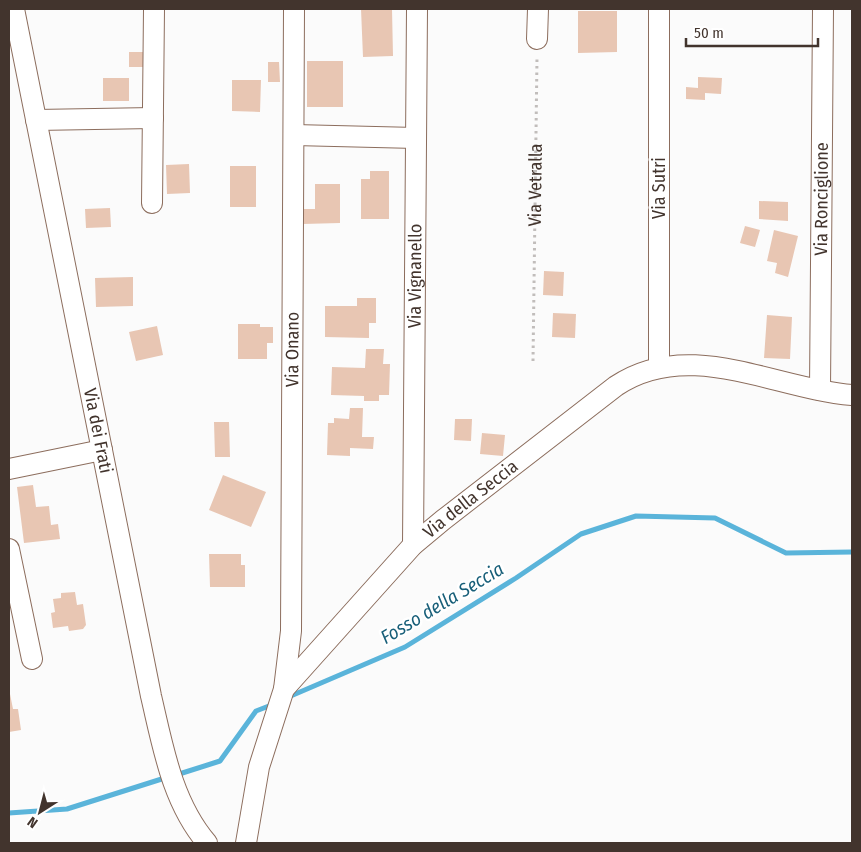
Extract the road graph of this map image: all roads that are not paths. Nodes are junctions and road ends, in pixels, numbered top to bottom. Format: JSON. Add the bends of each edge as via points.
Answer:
{"nodes":[{"id":1,"x":154,"y":9,"type":"edge"},
{"id":2,"x":294,"y":9,"type":"edge"},
{"id":3,"x":417,"y":9,"type":"edge"},
{"id":4,"x":538,"y":9,"type":"edge"},
{"id":5,"x":659,"y":9,"type":"edge"},
{"id":6,"x":823,"y":9,"type":"edge"},
{"id":7,"x":13,"y":12,"type":"edge"},
{"id":8,"x":538,"y":40,"type":"road end"},
{"id":9,"x":153,"y":118,"type":"junction"},
{"id":10,"x":36,"y":120,"type":"junction"},
{"id":11,"x":294,"y":136,"type":"junction"},
{"id":12,"x":416,"y":138,"type":"junction"},
{"id":13,"x":152,"y":203,"type":"dead end"},
{"id":14,"x":659,"y":367,"type":"junction"},
{"id":15,"x":820,"y":390,"type":"junction"},
{"id":16,"x":852,"y":395,"type":"edge"},
{"id":17,"x":102,"y":450,"type":"junction"},
{"id":18,"x":9,"y":469,"type":"edge"},
{"id":19,"x":413,"y":545,"type":"junction"},
{"id":20,"x":9,"y":548,"type":"edge"},
{"id":21,"x":32,"y":659,"type":"dead end"},
{"id":22,"x":284,"y":689,"type":"junction"},
{"id":23,"x":206,"y":843,"type":"edge"},
{"id":24,"x":246,"y":843,"type":"edge"}],
"edges":[{"from":1,"to":9,"type":"street"},
{"from":2,"to":11,"type":"street","name":"Via Onano"},
{"from":3,"to":12,"type":"street","name":"Via Vignanello"},
{"from":4,"to":8,"type":"street"},
{"from":5,"to":14,"type":"street","name":"Via Sutri"},
{"from":6,"to":15,"type":"street","name":"Via Ronciglione"},
{"from":7,"to":10,"type":"street","name":"Via dei Frati"},
{"from":9,"to":10,"type":"street"},
{"from":9,"to":13,"type":"street"},
{"from":10,"to":17,"type":"street","name":"Via dei Frati"},
{"from":11,"to":12,"type":"street"},
{"from":11,"to":22,"type":"street","name":"Via Onano","via":[[291,631]]},
{"from":12,"to":19,"type":"street","name":"Via Vignanello"},
{"from":14,"to":15,"type":"street","name":"Via della Seccia","via":[[717,367]]},
{"from":14,"to":19,"type":"street","name":"Via della Seccia","via":[[634,375],[616,386]]},
{"from":15,"to":16,"type":"street","name":"Via della Seccia"},
{"from":17,"to":18,"type":"street"},
{"from":17,"to":23,"type":"street","name":"Via dei Frati","via":[[165,755],[189,820]]},
{"from":19,"to":22,"type":"street","name":"Via della Seccia"},
{"from":20,"to":21,"type":"street"},
{"from":22,"to":24,"type":"street","name":"Via della Seccia","via":[[257,774]]}]}
